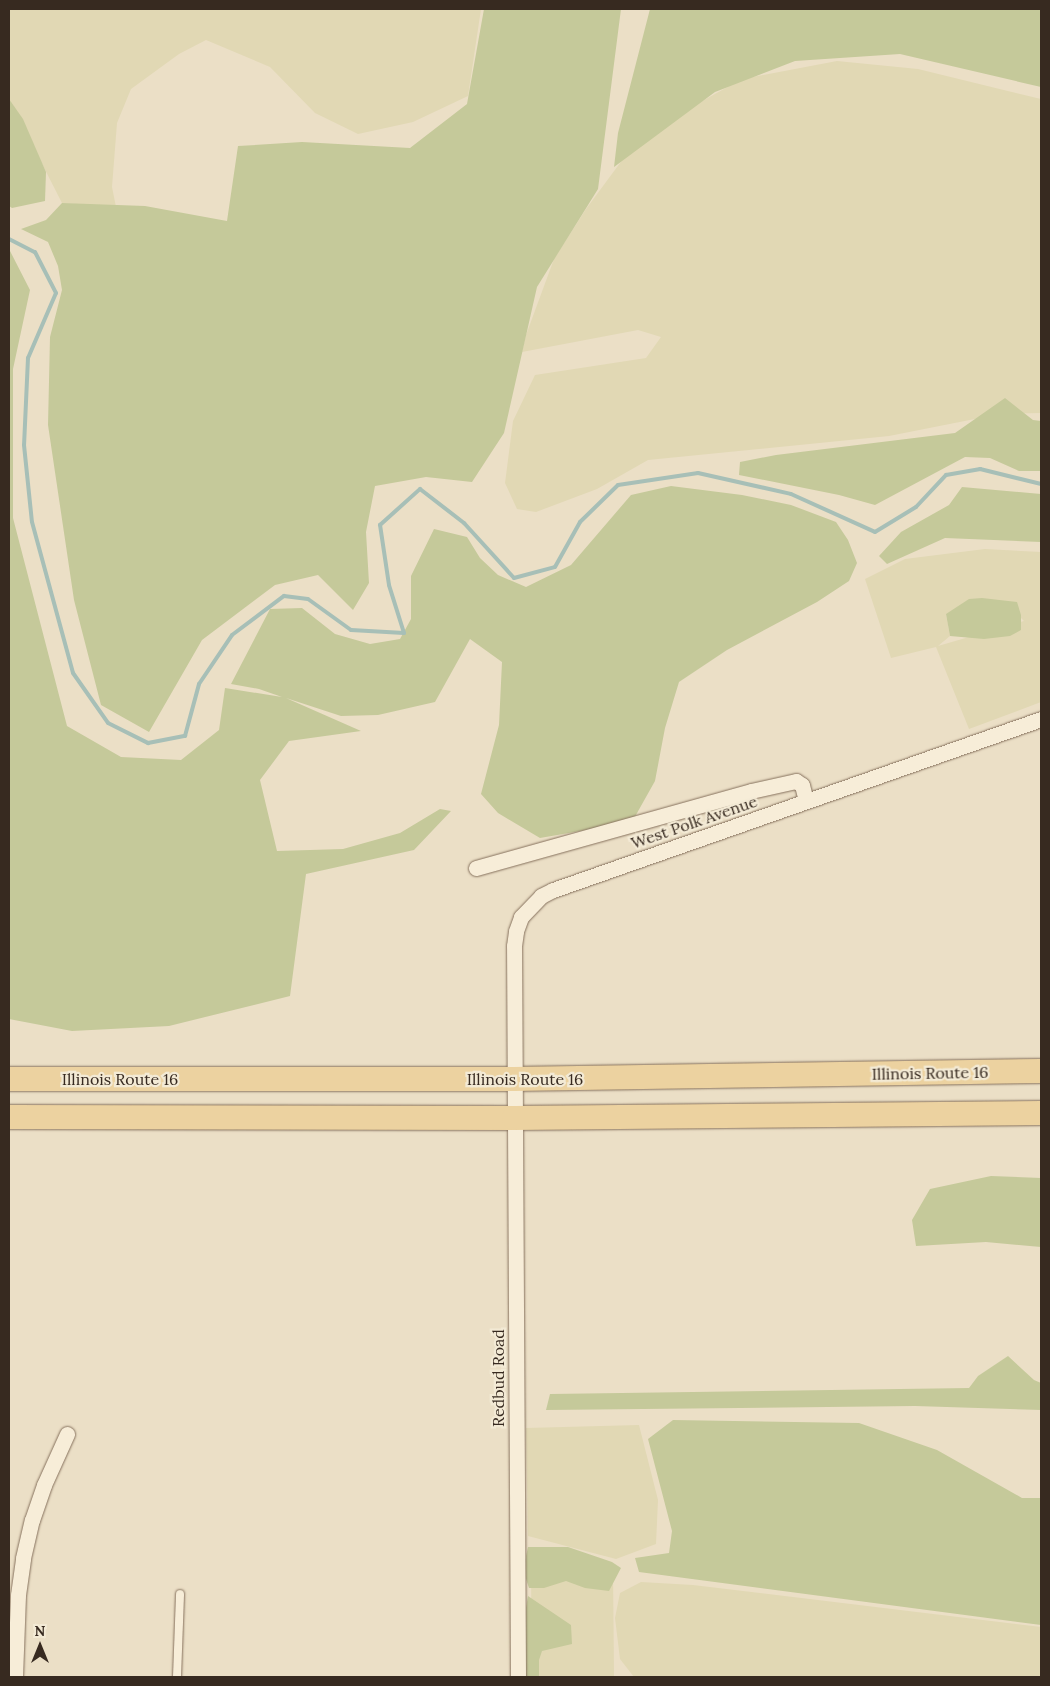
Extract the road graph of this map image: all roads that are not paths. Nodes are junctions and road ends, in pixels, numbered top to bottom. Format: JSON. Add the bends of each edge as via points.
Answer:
{"nodes":[{"id":1,"x":1041,"y":719,"type":"edge"},
{"id":2,"x":806,"y":801,"type":"junction"},
{"id":3,"x":476,"y":868,"type":"dead end"},
{"id":4,"x":1041,"y":1071,"type":"edge"},
{"id":5,"x":9,"y":1079,"type":"edge"},
{"id":6,"x":514,"y":1079,"type":"junction"},
{"id":7,"x":1041,"y":1113,"type":"edge"},
{"id":8,"x":9,"y":1117,"type":"edge"},
{"id":9,"x":514,"y":1118,"type":"junction"},
{"id":10,"x":67,"y":1434,"type":"dead end"},
{"id":11,"x":180,"y":1594,"type":"dead end"},
{"id":12,"x":15,"y":1677,"type":"edge"},
{"id":13,"x":177,"y":1677,"type":"edge"},
{"id":14,"x":518,"y":1677,"type":"edge"}],
"edges":[{"from":1,"to":2,"type":"street","name":"West Polk Avenue"},
{"from":2,"to":3,"type":"street","via":[[802,785],[796,781]]},
{"from":2,"to":6,"type":"street","name":"West Polk Avenue","via":[[553,890],[530,906],[519,924],[514,946]]},
{"from":4,"to":6,"type":"main road","name":"Illinois Route 16"},
{"from":5,"to":6,"type":"main road","name":"Illinois Route 16"},
{"from":6,"to":9,"type":"street","name":"Redbud Road"},
{"from":7,"to":9,"type":"main road"},
{"from":8,"to":9,"type":"main road"},
{"from":9,"to":14,"type":"street","name":"Redbud Road"},
{"from":10,"to":12,"type":"street","via":[[44,1485],[23,1558],[18,1594]]},
{"from":11,"to":13,"type":"lane"}]}
